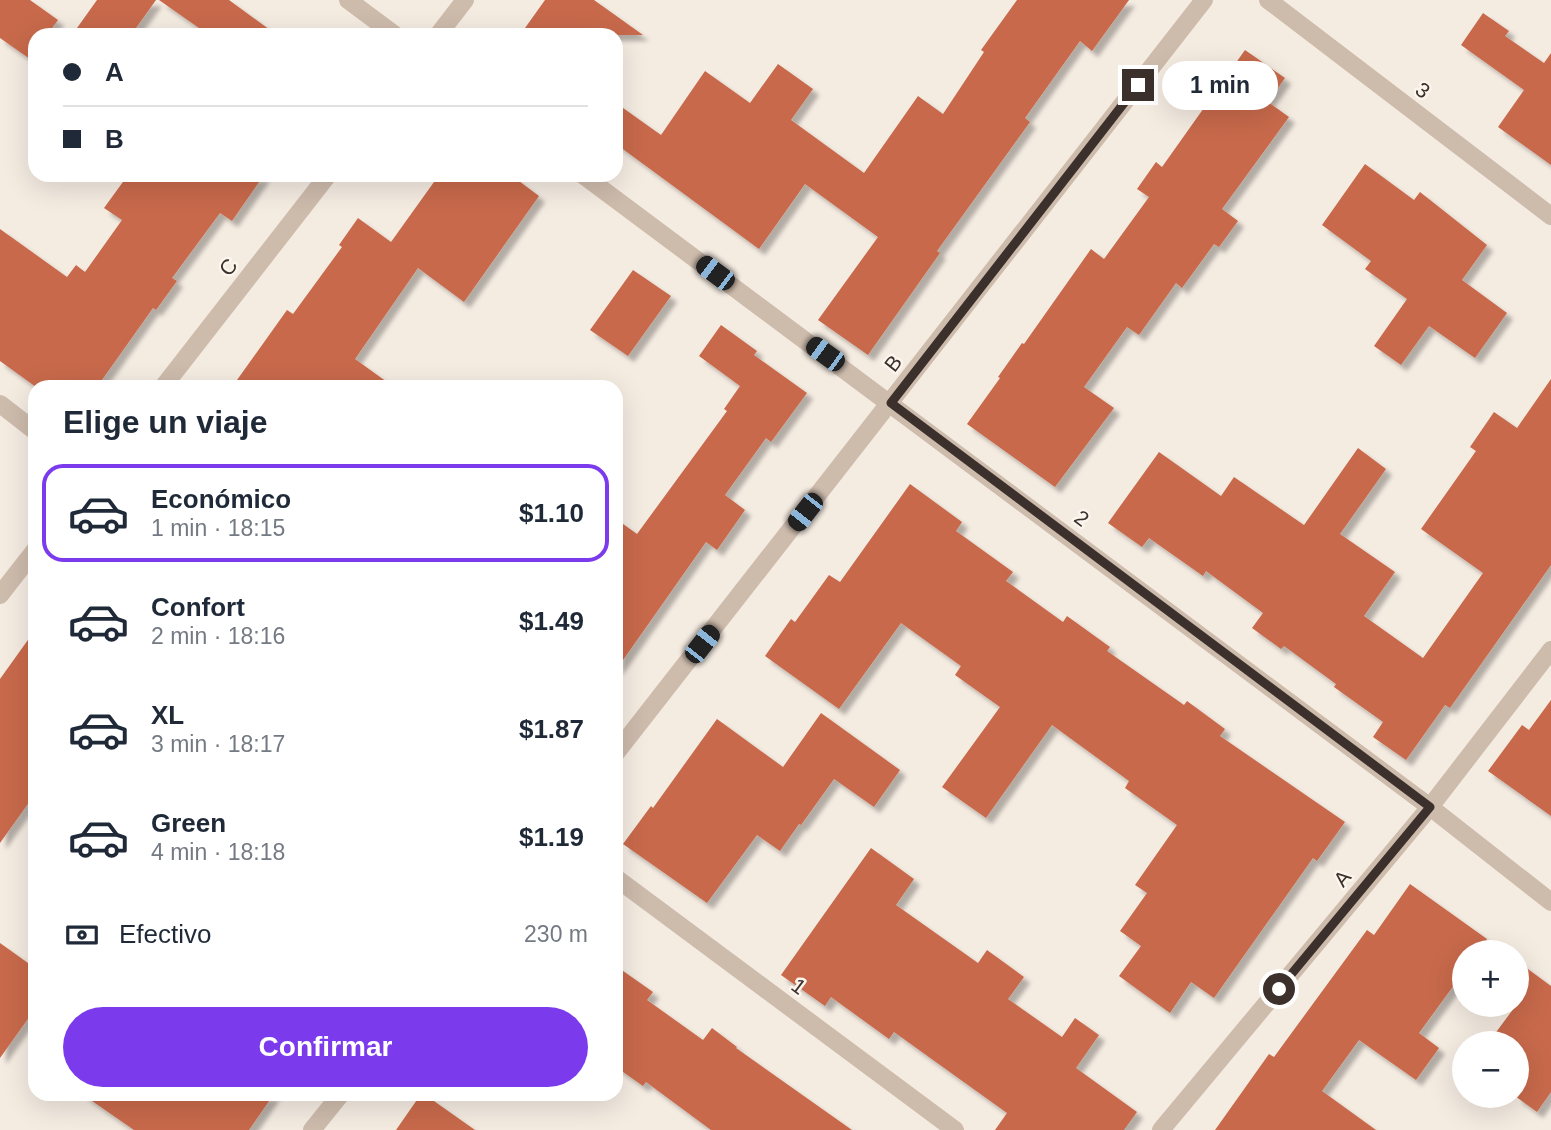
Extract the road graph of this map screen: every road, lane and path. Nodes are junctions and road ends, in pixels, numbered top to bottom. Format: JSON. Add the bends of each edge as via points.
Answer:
{"nodes":[{"id":1,"x":348,"y":0,"type":"edge"},
{"id":2,"x":465,"y":0,"type":"edge"},
{"id":3,"x":1204,"y":0,"type":"edge"},
{"id":4,"x":1268,"y":0,"type":"edge"},
{"id":5,"x":385,"y":28,"type":"edge"},
{"id":6,"x":443,"y":28,"type":"edge"},
{"id":7,"x":323,"y":182,"type":"edge"},
{"id":8,"x":592,"y":182,"type":"edge"},
{"id":9,"x":1551,"y":216,"type":"edge"},
{"id":10,"x":168,"y":380,"type":"edge"},
{"id":11,"x":891,"y":403,"type":"junction"},
{"id":12,"x":0,"y":404,"type":"edge"},
{"id":13,"x":28,"y":426,"type":"edge"},
{"id":14,"x":28,"y":559,"type":"edge"},
{"id":15,"x":0,"y":594,"type":"edge"},
{"id":16,"x":1551,"y":650,"type":"edge"},
{"id":17,"x":623,"y":744,"type":"edge"},
{"id":18,"x":1430,"y":807,"type":"junction"},
{"id":19,"x":623,"y":883,"type":"edge"},
{"id":20,"x":1551,"y":902,"type":"edge"},
{"id":21,"x":335,"y":1101,"type":"edge"},
{"id":22,"x":312,"y":1130,"type":"edge"},
{"id":23,"x":955,"y":1130,"type":"edge"},
{"id":24,"x":1161,"y":1130,"type":"edge"}],
"edges":[{"from":1,"to":5,"type":"street"},
{"from":2,"to":6,"type":"street"},
{"from":3,"to":11,"type":"street","name":"B"},
{"from":4,"to":9,"type":"street","name":"3"},
{"from":7,"to":10,"type":"street","name":"C"},
{"from":8,"to":11,"type":"street","name":"2"},
{"from":11,"to":17,"type":"street","name":"B"},
{"from":11,"to":18,"type":"street","name":"2"},
{"from":12,"to":13,"type":"street"},
{"from":14,"to":15,"type":"street"},
{"from":16,"to":18,"type":"street","name":"A"},
{"from":18,"to":20,"type":"street","name":"2"},
{"from":18,"to":24,"type":"street","name":"A"},
{"from":19,"to":23,"type":"street","name":"1"},
{"from":21,"to":22,"type":"street"}]}
